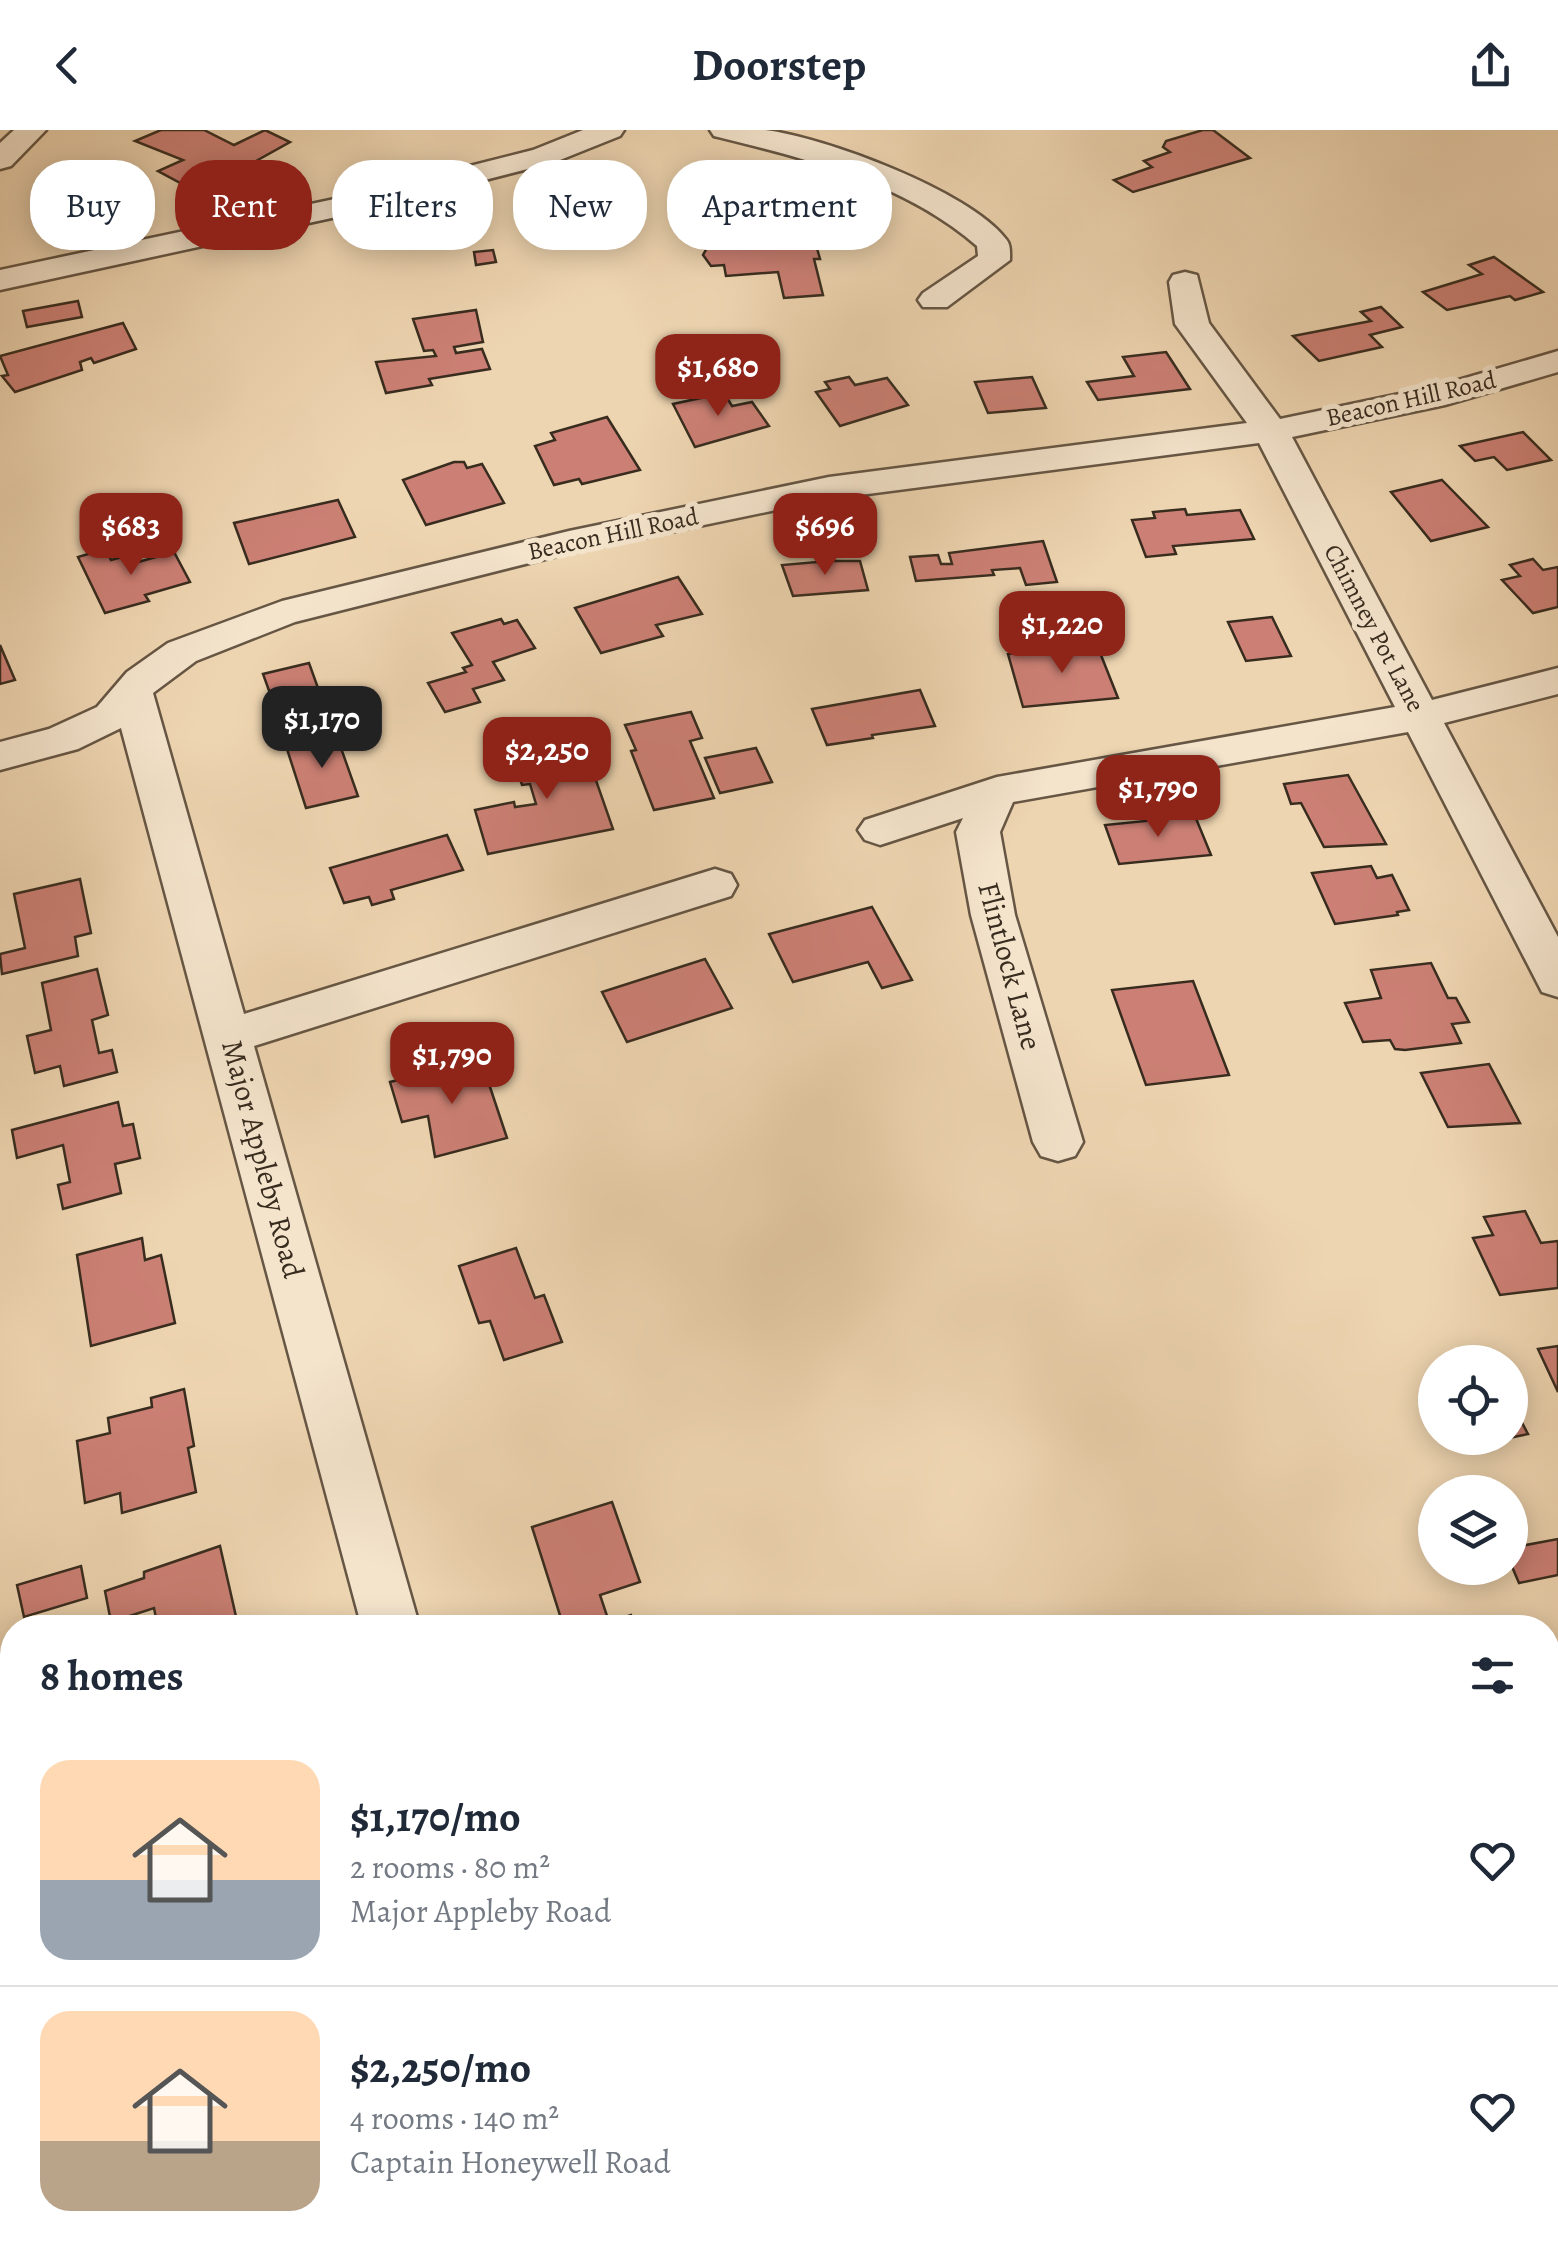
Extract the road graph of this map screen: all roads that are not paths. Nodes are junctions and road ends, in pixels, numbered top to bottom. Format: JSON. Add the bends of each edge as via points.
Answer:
{"nodes":[{"id":1,"x":31,"y":130,"type":"edge"},
{"id":2,"x":608,"y":130,"type":"edge"},
{"id":3,"x":725,"y":130,"type":"edge"},
{"id":4,"x":0,"y":160,"type":"edge"},
{"id":5,"x":0,"y":280,"type":"edge"},
{"id":6,"x":1185,"y":282,"type":"dead end"},
{"id":7,"x":935,"y":300,"type":"dead end"},
{"id":8,"x":1558,"y":361,"type":"edge"},
{"id":9,"x":1271,"y":431,"type":"junction"},
{"id":10,"x":1558,"y":681,"type":"edge"},
{"id":11,"x":132,"y":692,"type":"junction"},
{"id":12,"x":1420,"y":716,"type":"junction"},
{"id":13,"x":0,"y":756,"type":"edge"},
{"id":14,"x":997,"y":791,"type":"junction"},
{"id":15,"x":880,"y":830,"type":"dead end"},
{"id":16,"x":715,"y":884,"type":"dead end"},
{"id":17,"x":1558,"y":980,"type":"edge"},
{"id":18,"x":230,"y":1036,"type":"junction"},
{"id":19,"x":1058,"y":1142,"type":"dead end"},
{"id":20,"x":387,"y":1615,"type":"edge"}],
"edges":[{"from":1,"to":4,"type":"street"},
{"from":2,"to":5,"type":"street","via":[[544,156],[364,202]]},
{"from":3,"to":7,"type":"street","via":[[776,140],[961,214],[992,243],[994,260]]},
{"from":6,"to":9,"type":"street","name":"Chimney Pot Lane","via":[[1192,324]]},
{"from":8,"to":9,"type":"street","name":"Beacon Hill Road","via":[[1445,395]]},
{"from":9,"to":11,"type":"street","name":"Beacon Hill Road","via":[[829,488],[569,542],[282,613],[182,652]]},
{"from":9,"to":12,"type":"street","name":"Chimney Pot Lane"},
{"from":10,"to":12,"type":"street"},
{"from":11,"to":13,"type":"street","name":"Beacon Hill Road","via":[[111,716],[63,739]]},
{"from":11,"to":18,"type":"street","name":"Major Appleby Road"},
{"from":12,"to":14,"type":"street"},
{"from":12,"to":17,"type":"street","name":"Chimney Pot Lane"},
{"from":14,"to":15,"type":"street"},
{"from":14,"to":19,"type":"street","name":"Flintlock Lane","via":[[978,832],[992,914]]},
{"from":16,"to":18,"type":"street"},
{"from":18,"to":20,"type":"street","name":"Major Appleby Road"}]}
